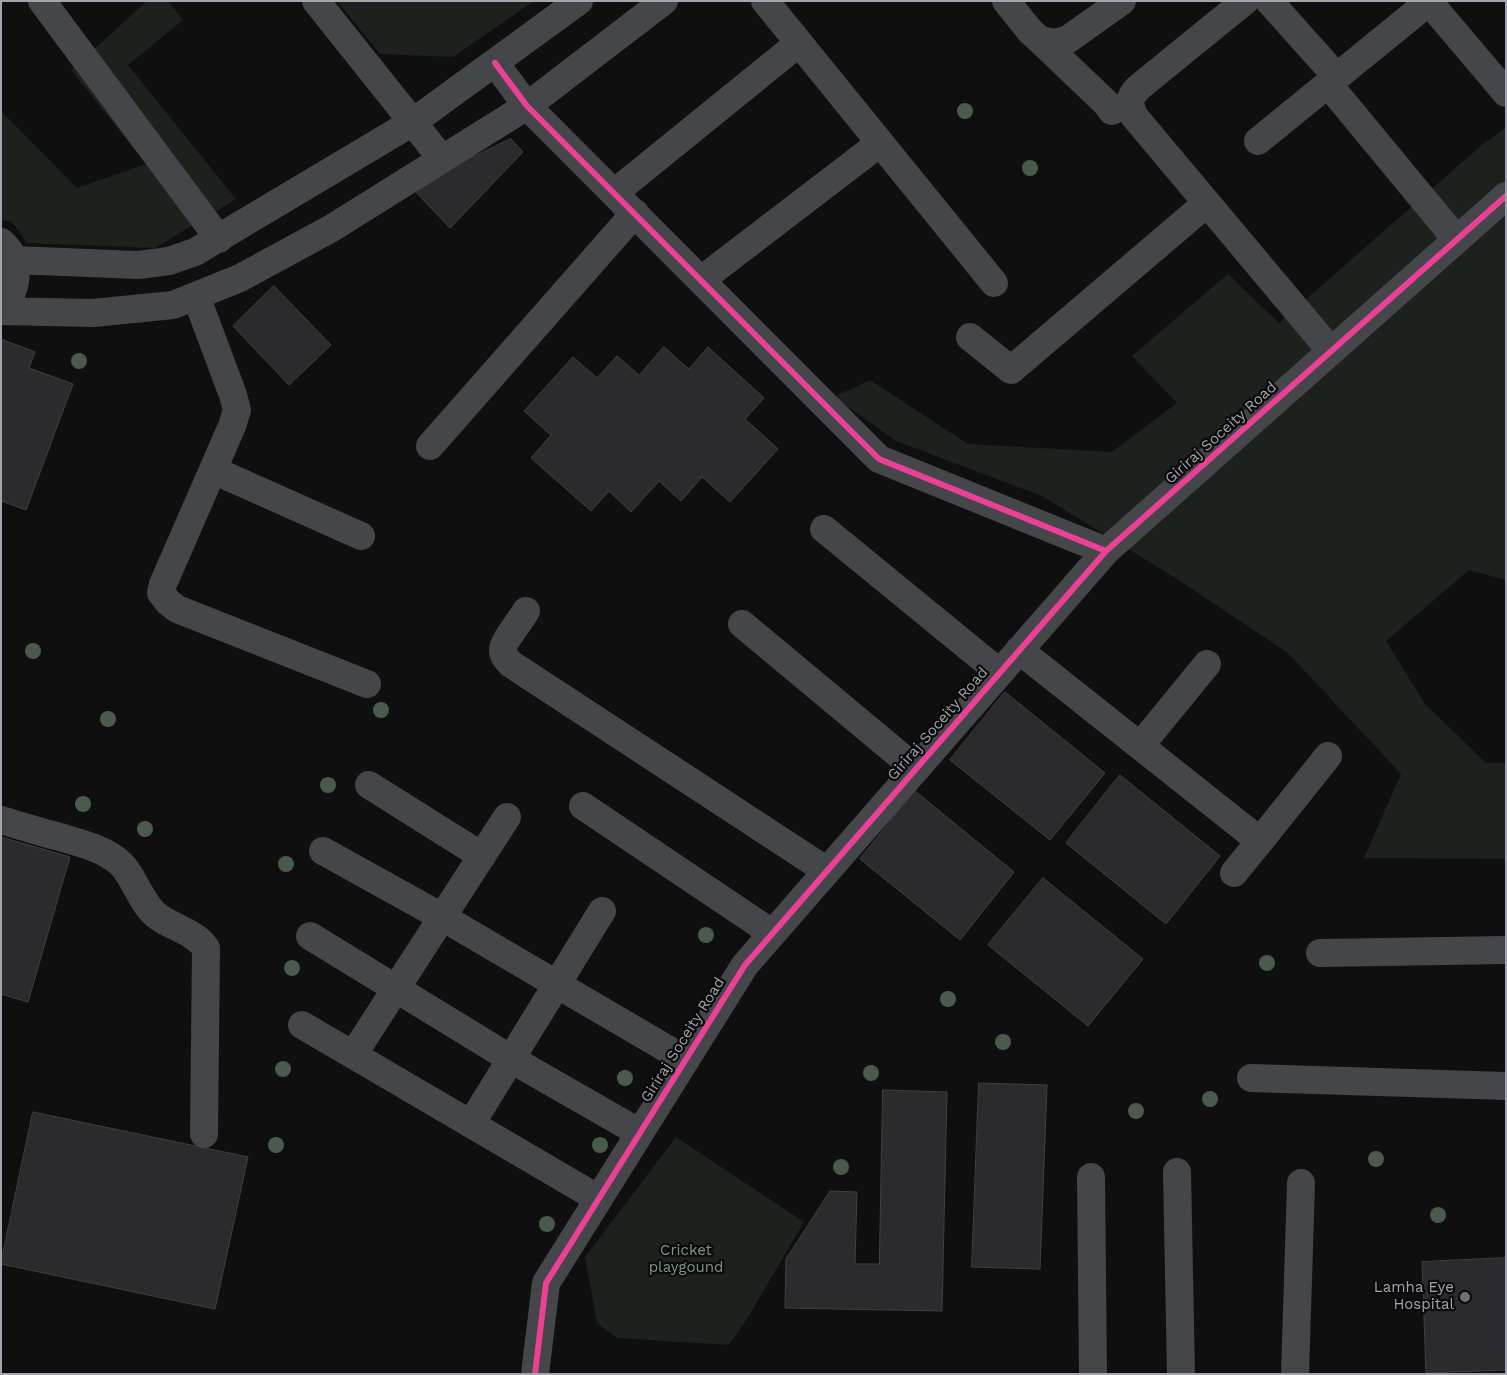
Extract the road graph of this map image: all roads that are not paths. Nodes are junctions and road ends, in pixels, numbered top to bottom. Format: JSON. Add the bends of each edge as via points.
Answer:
{"nodes":[{"id":1,"x":42,"y":1,"type":"edge"},
{"id":2,"x":316,"y":1,"type":"edge"},
{"id":3,"x":579,"y":1,"type":"edge"},
{"id":4,"x":664,"y":1,"type":"edge"},
{"id":5,"x":765,"y":1,"type":"edge"},
{"id":6,"x":1006,"y":1,"type":"edge"},
{"id":7,"x":1122,"y":1,"type":"edge"},
{"id":8,"x":1246,"y":1,"type":"edge"},
{"id":9,"x":1269,"y":1,"type":"edge"},
{"id":10,"x":1429,"y":1,"type":"edge"},
{"id":11,"x":1040,"y":40,"type":"junction"},
{"id":12,"x":799,"y":43,"type":"junction"},
{"id":13,"x":495,"y":62,"type":"junction"},
{"id":14,"x":1333,"y":80,"type":"junction"},
{"id":15,"x":1506,"y":93,"type":"edge"},
{"id":16,"x":527,"y":106,"type":"junction"},
{"id":17,"x":1112,"y":111,"type":"dead end"},
{"id":18,"x":413,"y":122,"type":"junction"},
{"id":19,"x":1258,"y":141,"type":"dead end"},
{"id":20,"x":880,"y":143,"type":"junction"},
{"id":21,"x":442,"y":159,"type":"junction"},
{"id":22,"x":614,"y":193,"type":"junction"},
{"id":23,"x":1506,"y":196,"type":"edge"},
{"id":24,"x":1207,"y":203,"type":"junction"},
{"id":25,"x":635,"y":213,"type":"junction"},
{"id":26,"x":219,"y":239,"type":"junction"},
{"id":27,"x":1457,"y":240,"type":"junction"},
{"id":28,"x":8,"y":251,"type":"edge"},
{"id":29,"x":700,"y":280,"type":"junction"},
{"id":30,"x":994,"y":283,"type":"dead end"},
{"id":31,"x":196,"y":296,"type":"junction"},
{"id":32,"x":1,"y":307,"type":"edge"},
{"id":33,"x":1,"y":311,"type":"edge"},
{"id":34,"x":970,"y":337,"type":"dead end"},
{"id":35,"x":1331,"y":351,"type":"junction"},
{"id":36,"x":430,"y":446,"type":"dead end"},
{"id":37,"x":213,"y":470,"type":"junction"},
{"id":38,"x":824,"y":528,"type":"dead end"},
{"id":39,"x":361,"y":536,"type":"dead end"},
{"id":40,"x":1106,"y":551,"type":"junction"},
{"id":41,"x":526,"y":611,"type":"dead end"},
{"id":42,"x":742,"y":624,"type":"dead end"},
{"id":43,"x":1019,"y":650,"type":"junction"},
{"id":44,"x":1208,"y":664,"type":"dead end"},
{"id":45,"x":1000,"y":673,"type":"junction"},
{"id":46,"x":367,"y":684,"type":"dead end"},
{"id":47,"x":1140,"y":746,"type":"junction"},
{"id":48,"x":1328,"y":756,"type":"dead end"},
{"id":49,"x":916,"y":769,"type":"junction"},
{"id":50,"x":369,"y":785,"type":"dead end"},
{"id":51,"x":583,"y":806,"type":"dead end"},
{"id":52,"x":507,"y":817,"type":"dead end"},
{"id":53,"x":1,"y":820,"type":"edge"},
{"id":54,"x":1260,"y":841,"type":"junction"},
{"id":55,"x":323,"y":851,"type":"dead end"},
{"id":56,"x":482,"y":856,"type":"junction"},
{"id":57,"x":827,"y":871,"type":"junction"},
{"id":58,"x":1234,"y":873,"type":"dead end"},
{"id":59,"x":602,"y":911,"type":"dead end"},
{"id":60,"x":442,"y":918,"type":"junction"},
{"id":61,"x":772,"y":933,"type":"junction"},
{"id":62,"x":310,"y":936,"type":"dead end"},
{"id":63,"x":1506,"y":950,"type":"edge"},
{"id":64,"x":1320,"y":953,"type":"dead end"},
{"id":65,"x":556,"y":985,"type":"junction"},
{"id":66,"x":396,"y":988,"type":"junction"},
{"id":67,"x":302,"y":1025,"type":"dead end"},
{"id":68,"x":353,"y":1055,"type":"junction"},
{"id":69,"x":511,"y":1059,"type":"junction"},
{"id":70,"x":686,"y":1060,"type":"junction"},
{"id":71,"x":1251,"y":1078,"type":"dead end"},
{"id":72,"x":1506,"y":1086,"type":"edge"},
{"id":73,"x":471,"y":1124,"type":"junction"},
{"id":74,"x":640,"y":1133,"type":"junction"},
{"id":75,"x":204,"y":1134,"type":"dead end"},
{"id":76,"x":1178,"y":1172,"type":"dead end"},
{"id":77,"x":1091,"y":1176,"type":"dead end"},
{"id":78,"x":1301,"y":1183,"type":"dead end"},
{"id":79,"x":598,"y":1199,"type":"junction"},
{"id":80,"x":535,"y":1374,"type":"edge"},
{"id":81,"x":1093,"y":1374,"type":"edge"},
{"id":82,"x":1181,"y":1374,"type":"edge"},
{"id":83,"x":1295,"y":1374,"type":"edge"}],
"edges":[{"from":1,"to":26,"type":"street"},
{"from":2,"to":18,"type":"street"},
{"from":3,"to":13,"type":"street"},
{"from":4,"to":16,"type":"street"},
{"from":5,"to":12,"type":"street"},
{"from":6,"to":11,"type":"street"},
{"from":7,"to":11,"type":"street","via":[[1067,40],[1054,43]]},
{"from":8,"to":24,"type":"street","via":[[1138,88],[1130,103],[1134,116]]},
{"from":9,"to":14,"type":"street"},
{"from":10,"to":14,"type":"street"},
{"from":10,"to":15,"type":"street"},
{"from":11,"to":17,"type":"street"},
{"from":12,"to":20,"type":"street"},
{"from":12,"to":22,"type":"street"},
{"from":13,"to":16,"type":"street"},
{"from":13,"to":18,"type":"street"},
{"from":14,"to":19,"type":"street"},
{"from":14,"to":27,"type":"street"},
{"from":16,"to":21,"type":"street"},
{"from":16,"to":22,"type":"street"},
{"from":18,"to":21,"type":"street"},
{"from":18,"to":26,"type":"street"},
{"from":20,"to":29,"type":"street"},
{"from":20,"to":30,"type":"street"},
{"from":21,"to":31,"type":"street","via":[[332,228],[240,278]]},
{"from":22,"to":25,"type":"street"},
{"from":23,"to":27,"type":"street","name":"Giriraj Soceity Road"},
{"from":24,"to":34,"type":"street","via":[[1011,370]]},
{"from":24,"to":35,"type":"street"},
{"from":25,"to":29,"type":"street"},
{"from":25,"to":36,"type":"street"},
{"from":26,"to":28,"type":"street","via":[[169,261],[138,265]]},
{"from":27,"to":35,"type":"street","name":"Giriraj Soceity Road"},
{"from":28,"to":32,"type":"street","via":[[16,273],[14,288]]},
{"from":29,"to":40,"type":"street","via":[[879,459]]},
{"from":31,"to":33,"type":"street","via":[[173,305],[93,313]]},
{"from":31,"to":37,"type":"street","via":[[237,410]]},
{"from":35,"to":40,"type":"street","name":"Giriraj Soceity Road"},
{"from":37,"to":39,"type":"street"},
{"from":37,"to":46,"type":"street","via":[[161,593],[177,608]]},
{"from":38,"to":45,"type":"street"},
{"from":40,"to":43,"type":"street","name":"Giriraj Soceity Road"},
{"from":41,"to":57,"type":"street","via":[[504,644],[505,657],[511,664]]},
{"from":42,"to":49,"type":"street"},
{"from":43,"to":45,"type":"street","name":"Giriraj Soceity Road"},
{"from":43,"to":47,"type":"street"},
{"from":44,"to":47,"type":"street"},
{"from":45,"to":49,"type":"street","name":"Giriraj Soceity Road"},
{"from":47,"to":54,"type":"street"},
{"from":48,"to":54,"type":"street"},
{"from":49,"to":57,"type":"street","name":"Giriraj Soceity Road"},
{"from":50,"to":56,"type":"street"},
{"from":51,"to":61,"type":"street"},
{"from":52,"to":56,"type":"street"},
{"from":53,"to":75,"type":"street","via":[[106,852],[120,863],[153,913],[202,941],[206,948]]},
{"from":54,"to":58,"type":"street"},
{"from":55,"to":60,"type":"street"},
{"from":56,"to":60,"type":"street"},
{"from":57,"to":61,"type":"street","name":"Giriraj Soceity Road"},
{"from":59,"to":65,"type":"street"},
{"from":60,"to":65,"type":"street"},
{"from":60,"to":66,"type":"street"},
{"from":61,"to":70,"type":"street","name":"Giriraj Soceity Road","via":[[745,964]]},
{"from":62,"to":66,"type":"street"},
{"from":63,"to":64,"type":"street"},
{"from":65,"to":69,"type":"street"},
{"from":65,"to":70,"type":"street"},
{"from":66,"to":68,"type":"street"},
{"from":66,"to":69,"type":"street"},
{"from":67,"to":68,"type":"street"},
{"from":68,"to":73,"type":"street"},
{"from":69,"to":73,"type":"street"},
{"from":69,"to":74,"type":"street"},
{"from":70,"to":74,"type":"street","name":"Giriraj Soceity Road"},
{"from":71,"to":72,"type":"street"},
{"from":73,"to":79,"type":"street"},
{"from":74,"to":79,"type":"street","name":"Giriraj Soceity Road"},
{"from":76,"to":82,"type":"street"},
{"from":77,"to":81,"type":"street"},
{"from":78,"to":83,"type":"street"},
{"from":79,"to":80,"type":"street","name":"Giriraj Soceity Road","via":[[546,1283]]}]}
